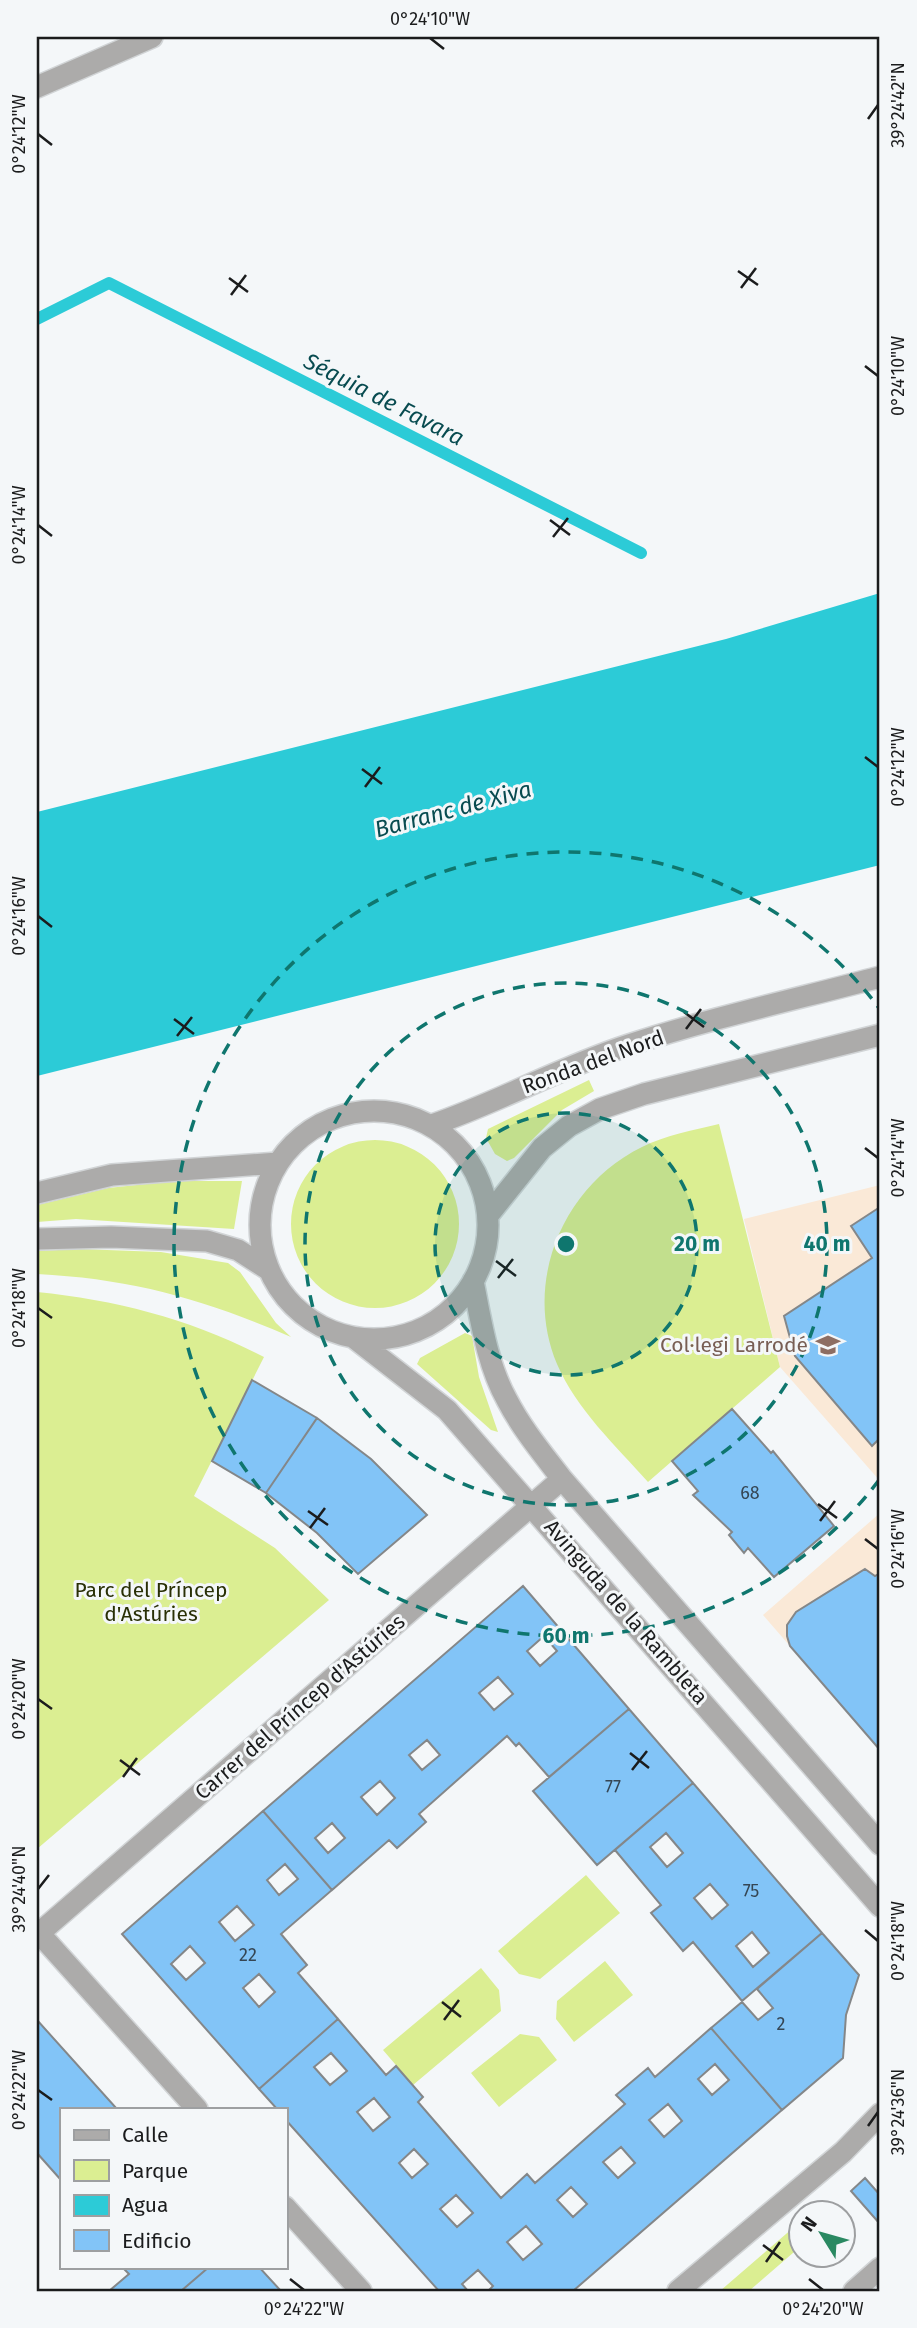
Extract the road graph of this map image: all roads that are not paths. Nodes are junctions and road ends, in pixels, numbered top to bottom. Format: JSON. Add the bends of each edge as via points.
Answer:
{"nodes":[{"id":1,"x":152,"y":37,"type":"edge"},
{"id":2,"x":37,"y":87,"type":"edge"},
{"id":3,"x":880,"y":977,"type":"edge"},
{"id":4,"x":880,"y":1035,"type":"edge"},
{"id":5,"x":432,"y":1125,"type":"junction"},
{"id":6,"x":278,"y":1163,"type":"junction"},
{"id":7,"x":37,"y":1193,"type":"edge"},
{"id":8,"x":490,"y":1213,"type":"junction"},
{"id":9,"x":37,"y":1239,"type":"edge"},
{"id":10,"x":269,"y":1270,"type":"junction"},
{"id":11,"x":473,"y":1281,"type":"junction"},
{"id":12,"x":354,"y":1337,"type":"junction"},
{"id":13,"x":562,"y":1479,"type":"junction"},
{"id":14,"x":532,"y":1506,"type":"junction"},
{"id":15,"x":880,"y":1843,"type":"edge"},
{"id":16,"x":880,"y":1906,"type":"edge"},
{"id":17,"x":38,"y":1934,"type":"edge"},
{"id":18,"x":196,"y":2108,"type":"edge"},
{"id":19,"x":880,"y":2114,"type":"edge"},
{"id":20,"x":287,"y":2209,"type":"edge"},
{"id":21,"x":880,"y":2268,"type":"edge"},
{"id":22,"x":361,"y":2291,"type":"edge"},
{"id":23,"x":678,"y":2291,"type":"edge"},
{"id":24,"x":854,"y":2291,"type":"edge"}],
"edges":[{"from":1,"to":2,"type":"street"},
{"from":3,"to":5,"type":"street","name":"Ronda del Nord","via":[[631,1044]]},
{"from":4,"to":8,"type":"street","via":[[600,1109],[542,1148]]},
{"from":5,"to":6,"type":"street","via":[[399,1113],[365,1111],[342,1116],[301,1137]]},
{"from":5,"to":8,"type":"street","via":[[458,1146],[477,1174]]},
{"from":6,"to":7,"type":"street","via":[[112,1175]]},
{"from":6,"to":10,"type":"street","via":[[263,1197],[260,1234]]},
{"from":8,"to":11,"type":"street","via":[[483,1258]]},
{"from":9,"to":10,"type":"street","via":[[207,1241],[238,1250]]},
{"from":10,"to":12,"type":"street","via":[[283,1295],[303,1314],[327,1329]]},
{"from":11,"to":12,"type":"street","via":[[451,1309],[422,1328],[388,1338]]},
{"from":11,"to":13,"type":"street","name":"Avinguda de la Rambleta","via":[[491,1362],[505,1398]]},
{"from":12,"to":14,"type":"street","name":"Avinguda de la Rambleta","via":[[447,1410]]},
{"from":13,"to":14,"type":"street","name":"Carrer del Príncep d'Astúries"},
{"from":13,"to":15,"type":"street","name":"Avinguda de la Rambleta"},
{"from":14,"to":16,"type":"street","name":"Avinguda de la Rambleta"},
{"from":14,"to":17,"type":"street","name":"Carrer del Príncep d'Astúries"},
{"from":17,"to":18,"type":"street"},
{"from":19,"to":23,"type":"street","via":[[843,2152]]},
{"from":20,"to":22,"type":"street"},
{"from":21,"to":24,"type":"street"}]}
